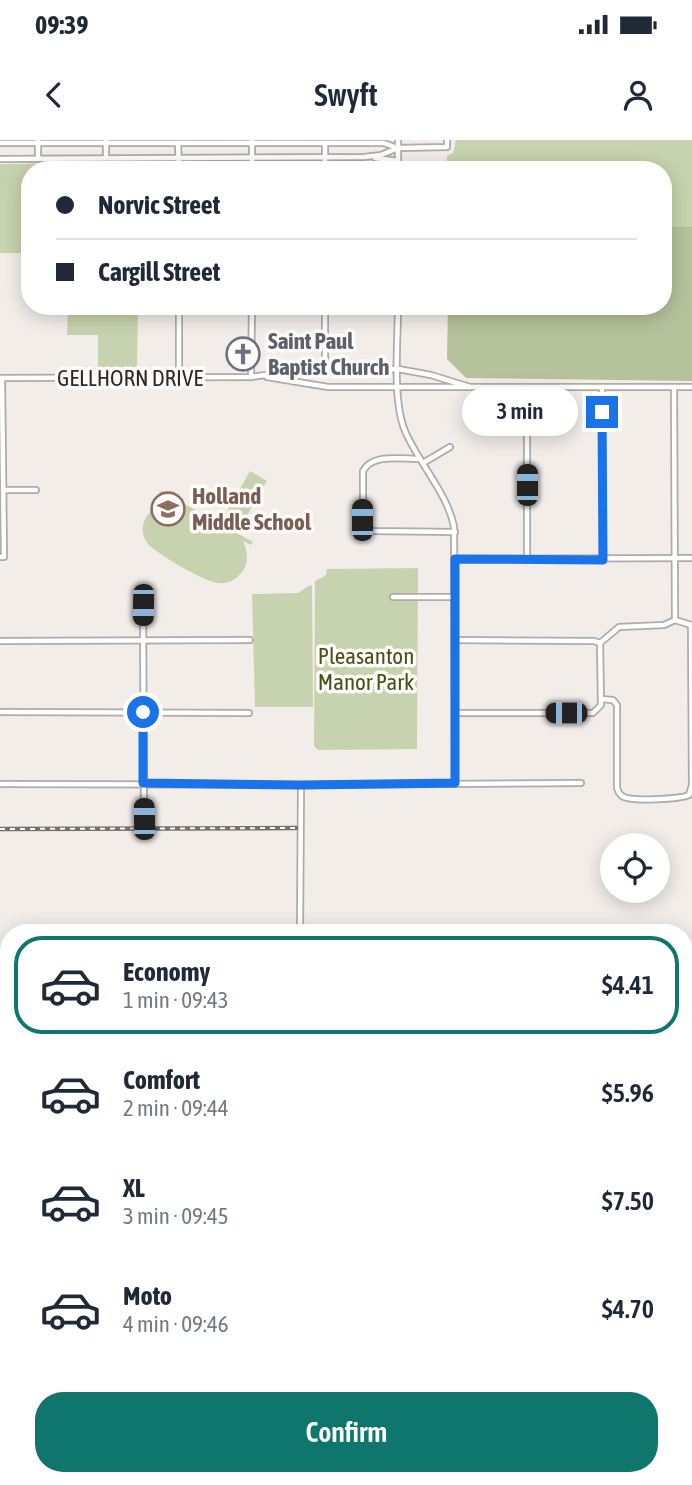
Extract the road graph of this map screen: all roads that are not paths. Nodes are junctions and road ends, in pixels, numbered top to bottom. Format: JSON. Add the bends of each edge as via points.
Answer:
{"nodes":[{"id":1,"x":398,"y":140,"type":"edge"},
{"id":2,"x":447,"y":140,"type":"edge"},
{"id":3,"x":178,"y":141,"type":"edge"},
{"id":4,"x":251,"y":141,"type":"edge"},
{"id":5,"x":325,"y":141,"type":"edge"},
{"id":6,"x":38,"y":142,"type":"edge"},
{"id":7,"x":106,"y":142,"type":"edge"},
{"id":8,"x":0,"y":143,"type":"edge"},
{"id":9,"x":398,"y":148,"type":"junction"},
{"id":10,"x":364,"y":157,"type":"junction"},
{"id":11,"x":106,"y":158,"type":"junction"},
{"id":12,"x":178,"y":158,"type":"junction"},
{"id":13,"x":252,"y":158,"type":"junction"},
{"id":14,"x":325,"y":158,"type":"junction"},
{"id":15,"x":0,"y":159,"type":"edge"},
{"id":16,"x":38,"y":159,"type":"junction"},
{"id":17,"x":398,"y":161,"type":"joint"},
{"id":18,"x":178,"y":315,"type":"edge"},
{"id":19,"x":251,"y":315,"type":"edge"},
{"id":20,"x":325,"y":315,"type":"edge"},
{"id":21,"x":398,"y":315,"type":"edge"},
{"id":22,"x":325,"y":369,"type":"junction"},
{"id":23,"x":398,"y":369,"type":"junction"},
{"id":24,"x":259,"y":376,"type":"junction"},
{"id":25,"x":179,"y":377,"type":"junction"},
{"id":26,"x":251,"y":377,"type":"junction"},
{"id":27,"x":1,"y":378,"type":"edge"},
{"id":28,"x":398,"y":387,"type":"junction"},
{"id":29,"x":470,"y":387,"type":"junction"},
{"id":30,"x":527,"y":387,"type":"junction"},
{"id":31,"x":602,"y":387,"type":"junction"},
{"id":32,"x":674,"y":387,"type":"junction"},
{"id":33,"x":692,"y":387,"type":"edge"},
{"id":34,"x":450,"y":447,"type":"dead end"},
{"id":35,"x":421,"y":461,"type":"junction"},
{"id":36,"x":4,"y":490,"type":"junction"},
{"id":37,"x":36,"y":490,"type":"dead end"},
{"id":38,"x":455,"y":532,"type":"junction"},
{"id":39,"x":2,"y":557,"type":"edge"},
{"id":40,"x":675,"y":558,"type":"junction"},
{"id":41,"x":692,"y":558,"type":"edge"},
{"id":42,"x":455,"y":559,"type":"junction"},
{"id":43,"x":527,"y":559,"type":"junction"},
{"id":44,"x":603,"y":560,"type":"junction"},
{"id":45,"x":393,"y":597,"type":"dead end"},
{"id":46,"x":456,"y":597,"type":"junction"},
{"id":47,"x":143,"y":605,"type":"dead end"},
{"id":48,"x":675,"y":620,"type":"junction"},
{"id":49,"x":691,"y":625,"type":"edge"},
{"id":50,"x":250,"y":640,"type":"dead end"},
{"id":51,"x":455,"y":640,"type":"junction"},
{"id":52,"x":0,"y":641,"type":"edge"},
{"id":53,"x":143,"y":641,"type":"junction"},
{"id":54,"x":600,"y":643,"type":"junction"},
{"id":55,"x":601,"y":699,"type":"junction"},
{"id":56,"x":0,"y":712,"type":"edge"},
{"id":57,"x":143,"y":712,"type":"junction"},
{"id":58,"x":249,"y":713,"type":"dead end"},
{"id":59,"x":456,"y":713,"type":"junction"},
{"id":60,"x":0,"y":783,"type":"edge"},
{"id":61,"x":143,"y":783,"type":"junction"},
{"id":62,"x":455,"y":783,"type":"junction"},
{"id":63,"x":581,"y":783,"type":"dead end"},
{"id":64,"x":301,"y":785,"type":"junction"},
{"id":65,"x":144,"y":819,"type":"dead end"},
{"id":66,"x":300,"y":924,"type":"edge"}],
"edges":[{"from":1,"to":9,"type":"street"},
{"from":2,"to":9,"type":"street","via":[[447,147]]},
{"from":3,"to":4,"type":"street"},
{"from":3,"to":7,"type":"street"},
{"from":3,"to":12,"type":"street"},
{"from":4,"to":5,"type":"street"},
{"from":4,"to":13,"type":"street"},
{"from":5,"to":9,"type":"street","via":[[384,143]]},
{"from":5,"to":14,"type":"street"},
{"from":6,"to":7,"type":"street"},
{"from":6,"to":8,"type":"street"},
{"from":6,"to":16,"type":"street"},
{"from":7,"to":11,"type":"street"},
{"from":9,"to":10,"type":"street"},
{"from":9,"to":17,"type":"street"},
{"from":10,"to":14,"type":"street"},
{"from":10,"to":17,"type":"street"},
{"from":11,"to":12,"type":"street"},
{"from":11,"to":16,"type":"street"},
{"from":12,"to":13,"type":"street"},
{"from":13,"to":14,"type":"street"},
{"from":15,"to":16,"type":"street"},
{"from":18,"to":25,"type":"street"},
{"from":19,"to":26,"type":"street"},
{"from":20,"to":22,"type":"street"},
{"from":21,"to":23,"type":"street"},
{"from":22,"to":23,"type":"street","name":"GELLHORN DRIVE"},
{"from":22,"to":24,"type":"street","name":"GELLHORN DRIVE"},
{"from":23,"to":28,"type":"street"},
{"from":23,"to":29,"type":"street","name":"GELLHORN DRIVE"},
{"from":24,"to":26,"type":"street","name":"GELLHORN DRIVE"},
{"from":24,"to":28,"type":"street","name":"GELLHORN DRIVE","via":[[328,387]]},
{"from":25,"to":26,"type":"street","name":"GELLHORN DRIVE"},
{"from":25,"to":27,"type":"street","name":"GELLHORN DRIVE"},
{"from":27,"to":36,"type":"street"},
{"from":28,"to":29,"type":"street","name":"GELLHORN DRIVE"},
{"from":28,"to":35,"type":"street","via":[[402,422]]},
{"from":29,"to":30,"type":"street","name":"GELLHORN DRIVE"},
{"from":30,"to":31,"type":"street","name":"GELLHORN DRIVE"},
{"from":30,"to":43,"type":"street"},
{"from":31,"to":32,"type":"street","name":"GELLHORN DRIVE"},
{"from":31,"to":44,"type":"street"},
{"from":32,"to":33,"type":"street","name":"GELLHORN DRIVE"},
{"from":32,"to":40,"type":"street"},
{"from":34,"to":35,"type":"street"},
{"from":35,"to":38,"type":"street","via":[[450,513]]},
{"from":35,"to":38,"type":"street","via":[[368,463],[363,471],[362,520],[373,531]]},
{"from":36,"to":37,"type":"street"},
{"from":36,"to":39,"type":"street"},
{"from":38,"to":42,"type":"street"},
{"from":40,"to":41,"type":"street"},
{"from":40,"to":44,"type":"street"},
{"from":40,"to":48,"type":"street"},
{"from":42,"to":43,"type":"street"},
{"from":42,"to":46,"type":"street"},
{"from":43,"to":44,"type":"street"},
{"from":45,"to":46,"type":"street"},
{"from":46,"to":51,"type":"street"},
{"from":47,"to":53,"type":"street"},
{"from":48,"to":49,"type":"street"},
{"from":48,"to":54,"type":"street","via":[[664,625],[619,627]]},
{"from":49,"to":55,"type":"street","via":[[689,795],[627,798],[619,794],[617,705]]},
{"from":50,"to":53,"type":"street"},
{"from":51,"to":54,"type":"street"},
{"from":51,"to":59,"type":"street"},
{"from":52,"to":53,"type":"street"},
{"from":53,"to":57,"type":"street"},
{"from":54,"to":55,"type":"street"},
{"from":55,"to":59,"type":"street","via":[[600,709],[593,713]]},
{"from":56,"to":57,"type":"street"},
{"from":57,"to":58,"type":"street"},
{"from":57,"to":61,"type":"street"},
{"from":59,"to":62,"type":"street"},
{"from":60,"to":61,"type":"street"},
{"from":61,"to":64,"type":"street"},
{"from":61,"to":65,"type":"street"},
{"from":62,"to":63,"type":"street"},
{"from":62,"to":64,"type":"street"},
{"from":64,"to":66,"type":"street"}]}
